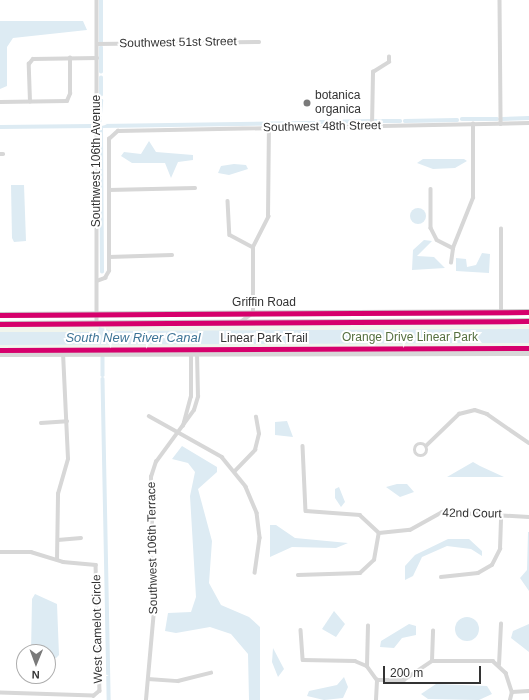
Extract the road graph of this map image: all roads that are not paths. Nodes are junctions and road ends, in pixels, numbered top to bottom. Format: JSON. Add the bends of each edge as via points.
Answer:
{"nodes":[{"id":1,"x":97,"y":0,"type":"edge"},
{"id":2,"x":500,"y":0,"type":"edge"},
{"id":3,"x":259,"y":42,"type":"dead end"},
{"id":4,"x":97,"y":44,"type":"junction"},
{"id":5,"x":389,"y":57,"type":"dead end"},
{"id":6,"x":70,"y":58,"type":"junction"},
{"id":7,"x":97,"y":58,"type":"junction"},
{"id":8,"x":0,"y":102,"type":"edge"},
{"id":9,"x":30,"y":102,"type":"junction"},
{"id":10,"x":529,"y":123,"type":"edge"},
{"id":11,"x":473,"y":124,"type":"junction"},
{"id":12,"x":501,"y":124,"type":"junction"},
{"id":13,"x":372,"y":126,"type":"junction"},
{"id":14,"x":269,"y":128,"type":"junction"},
{"id":15,"x":195,"y":188,"type":"dead end"},
{"id":16,"x":431,"y":189,"type":"dead end"},
{"id":17,"x":109,"y":190,"type":"junction"},
{"id":18,"x":228,"y":201,"type":"dead end"},
{"id":19,"x":501,"y":229,"type":"dead end"},
{"id":20,"x":253,"y":247,"type":"junction"},
{"id":21,"x":453,"y":248,"type":"junction"},
{"id":22,"x":172,"y":255,"type":"dead end"},
{"id":23,"x":109,"y":257,"type":"junction"},
{"id":24,"x":450,"y":263,"type":"dead end"},
{"id":25,"x":97,"y":281,"type":"junction"},
{"id":26,"x":501,"y":312,"type":"junction"},
{"id":27,"x":529,"y":312,"type":"edge"},
{"id":28,"x":253,"y":313,"type":"junction"},
{"id":29,"x":97,"y":314,"type":"junction"},
{"id":30,"x":0,"y":315,"type":"edge"},
{"id":31,"x":529,"y":321,"type":"edge"},
{"id":32,"x":97,"y":322,"type":"junction"},
{"id":33,"x":241,"y":322,"type":"junction"},
{"id":34,"x":0,"y":324,"type":"edge"},
{"id":35,"x":529,"y":353,"type":"edge"},
{"id":36,"x":0,"y":354,"type":"edge"},
{"id":37,"x":63,"y":354,"type":"junction"},
{"id":38,"x":191,"y":354,"type":"junction"},
{"id":39,"x":197,"y":354,"type":"junction"},
{"id":40,"x":149,"y":416,"type":"dead end"},
{"id":41,"x":256,"y":417,"type":"dead end"},
{"id":42,"x":67,"y":421,"type":"junction"},
{"id":43,"x":41,"y":424,"type":"dead end"},
{"id":44,"x":181,"y":430,"type":"junction"},
{"id":45,"x":529,"y":443,"type":"edge"},
{"id":46,"x":303,"y":446,"type":"dead end"},
{"id":47,"x":426,"y":446,"type":"dead end"},
{"id":48,"x":235,"y":471,"type":"junction"},
{"id":49,"x":501,"y":514,"type":"junction"},
{"id":50,"x":529,"y":517,"type":"edge"},
{"id":51,"x":379,"y":533,"type":"junction"},
{"id":52,"x":81,"y":538,"type":"dead end"},
{"id":53,"x":58,"y":540,"type":"junction"},
{"id":54,"x":0,"y":552,"type":"edge"},
{"id":55,"x":57,"y":560,"type":"junction"},
{"id":56,"x":254,"y":573,"type":"dead end"},
{"id":57,"x":298,"y":575,"type":"dead end"},
{"id":58,"x":441,"y":577,"type":"dead end"},
{"id":59,"x":501,"y":624,"type":"dead end"},
{"id":60,"x":368,"y":626,"type":"dead end"},
{"id":61,"x":301,"y":630,"type":"dead end"},
{"id":62,"x":433,"y":631,"type":"dead end"},
{"id":63,"x":432,"y":661,"type":"junction"},
{"id":64,"x":499,"y":665,"type":"junction"},
{"id":65,"x":367,"y":666,"type":"junction"},
{"id":66,"x":211,"y":673,"type":"dead end"},
{"id":67,"x":148,"y":679,"type":"junction"},
{"id":68,"x":377,"y":680,"type":"junction"},
{"id":69,"x":529,"y":691,"type":"edge"},
{"id":70,"x":512,"y":692,"type":"junction"},
{"id":71,"x":0,"y":693,"type":"edge"},
{"id":72,"x":146,"y":700,"type":"edge"},
{"id":73,"x":376,"y":700,"type":"edge"},
{"id":74,"x":510,"y":700,"type":"edge"}],
"edges":[{"from":1,"to":4,"type":"street","name":"Southwest 106th Avenue"},
{"from":2,"to":12,"type":"street"},
{"from":3,"to":4,"type":"street","name":"Southwest 51st Street"},
{"from":4,"to":7,"type":"street","name":"Southwest 106th Avenue"},
{"from":5,"to":13,"type":"street","via":[[389,62],[372,72]]},
{"from":6,"to":7,"type":"street"},
{"from":6,"to":9,"type":"street","via":[[69,99]]},
{"from":6,"to":9,"type":"street","via":[[33,59],[29,66]]},
{"from":7,"to":25,"type":"street","name":"Southwest 106th Avenue"},
{"from":8,"to":9,"type":"street"},
{"from":10,"to":12,"type":"street","name":"Southwest 48th Street"},
{"from":11,"to":12,"type":"street","name":"Southwest 48th Street"},
{"from":11,"to":13,"type":"street","name":"Southwest 48th Street"},
{"from":11,"to":21,"type":"street","via":[[473,198]]},
{"from":13,"to":14,"type":"street","name":"Southwest 48th Street"},
{"from":14,"to":17,"type":"street","name":"Southwest 48th Street","via":[[115,132],[109,139]]},
{"from":14,"to":20,"type":"street","via":[[268,216]]},
{"from":15,"to":17,"type":"street"},
{"from":16,"to":21,"type":"street","via":[[431,228],[437,240]]},
{"from":17,"to":23,"type":"street"},
{"from":18,"to":20,"type":"street","via":[[230,234]]},
{"from":19,"to":26,"type":"street"},
{"from":20,"to":28,"type":"street"},
{"from":21,"to":24,"type":"street"},
{"from":22,"to":23,"type":"street"},
{"from":23,"to":25,"type":"street","via":[[108,274]]},
{"from":25,"to":29,"type":"street","name":"Southwest 106th Avenue"},
{"from":26,"to":27,"type":"main road","name":"Griffin Road"},
{"from":26,"to":28,"type":"main road","name":"Griffin Road"},
{"from":28,"to":29,"type":"main road","name":"Griffin Road"},
{"from":28,"to":33,"type":"street"},
{"from":29,"to":30,"type":"main road","name":"Griffin Road"},
{"from":29,"to":32,"type":"street","name":"Southwest 106th Avenue"},
{"from":31,"to":33,"type":"main road","name":"Griffin Road"},
{"from":32,"to":33,"type":"main road","name":"Griffin Road"},
{"from":32,"to":34,"type":"main road","name":"Griffin Road"},
{"from":35,"to":39,"type":"street"},
{"from":36,"to":37,"type":"street"},
{"from":37,"to":38,"type":"street"},
{"from":37,"to":42,"type":"street"},
{"from":38,"to":39,"type":"street"},
{"from":38,"to":44,"type":"street","name":"Southwest 106th Terrace","via":[[190,403]]},
{"from":39,"to":44,"type":"street","name":"Southwest 106th Terrace","via":[[198,397]]},
{"from":40,"to":44,"type":"street"},
{"from":41,"to":48,"type":"street","via":[[258,434],[254,450]]},
{"from":42,"to":43,"type":"street"},
{"from":42,"to":53,"type":"street","via":[[68,459],[58,494]]},
{"from":44,"to":48,"type":"street","via":[[222,457]]},
{"from":44,"to":67,"type":"street","name":"Southwest 106th Terrace","via":[[156,462],[151,477],[154,611]]},
{"from":45,"to":47,"type":"street","via":[[487,414],[475,410],[459,414]]},
{"from":46,"to":51,"type":"street","via":[[306,511],[360,515]]},
{"from":48,"to":56,"type":"street","via":[[246,487],[257,514],[260,538]]},
{"from":49,"to":50,"type":"street","name":"42nd Court"},
{"from":49,"to":51,"type":"street","name":"42nd Court","via":[[442,512],[410,530]]},
{"from":49,"to":58,"type":"street","via":[[500,549],[492,566],[478,573]]},
{"from":51,"to":57,"type":"street","via":[[378,552],[367,567],[351,575]]},
{"from":52,"to":53,"type":"street"},
{"from":53,"to":55,"type":"street"},
{"from":54,"to":55,"type":"street","via":[[31,552]]},
{"from":55,"to":71,"type":"street","name":"West Camelot Circle","via":[[96,565],[98,694]]},
{"from":59,"to":64,"type":"street"},
{"from":60,"to":65,"type":"street"},
{"from":61,"to":65,"type":"street","via":[[303,660],[355,661]]},
{"from":62,"to":63,"type":"street"},
{"from":63,"to":64,"type":"street","via":[[493,661]]},
{"from":63,"to":68,"type":"street","via":[[404,680]]},
{"from":64,"to":70,"type":"street"},
{"from":65,"to":68,"type":"street"},
{"from":66,"to":67,"type":"street","via":[[178,681]]},
{"from":67,"to":72,"type":"street","name":"Southwest 106th Terrace"},
{"from":68,"to":73,"type":"street"},
{"from":69,"to":70,"type":"street"},
{"from":70,"to":74,"type":"street"}]}
